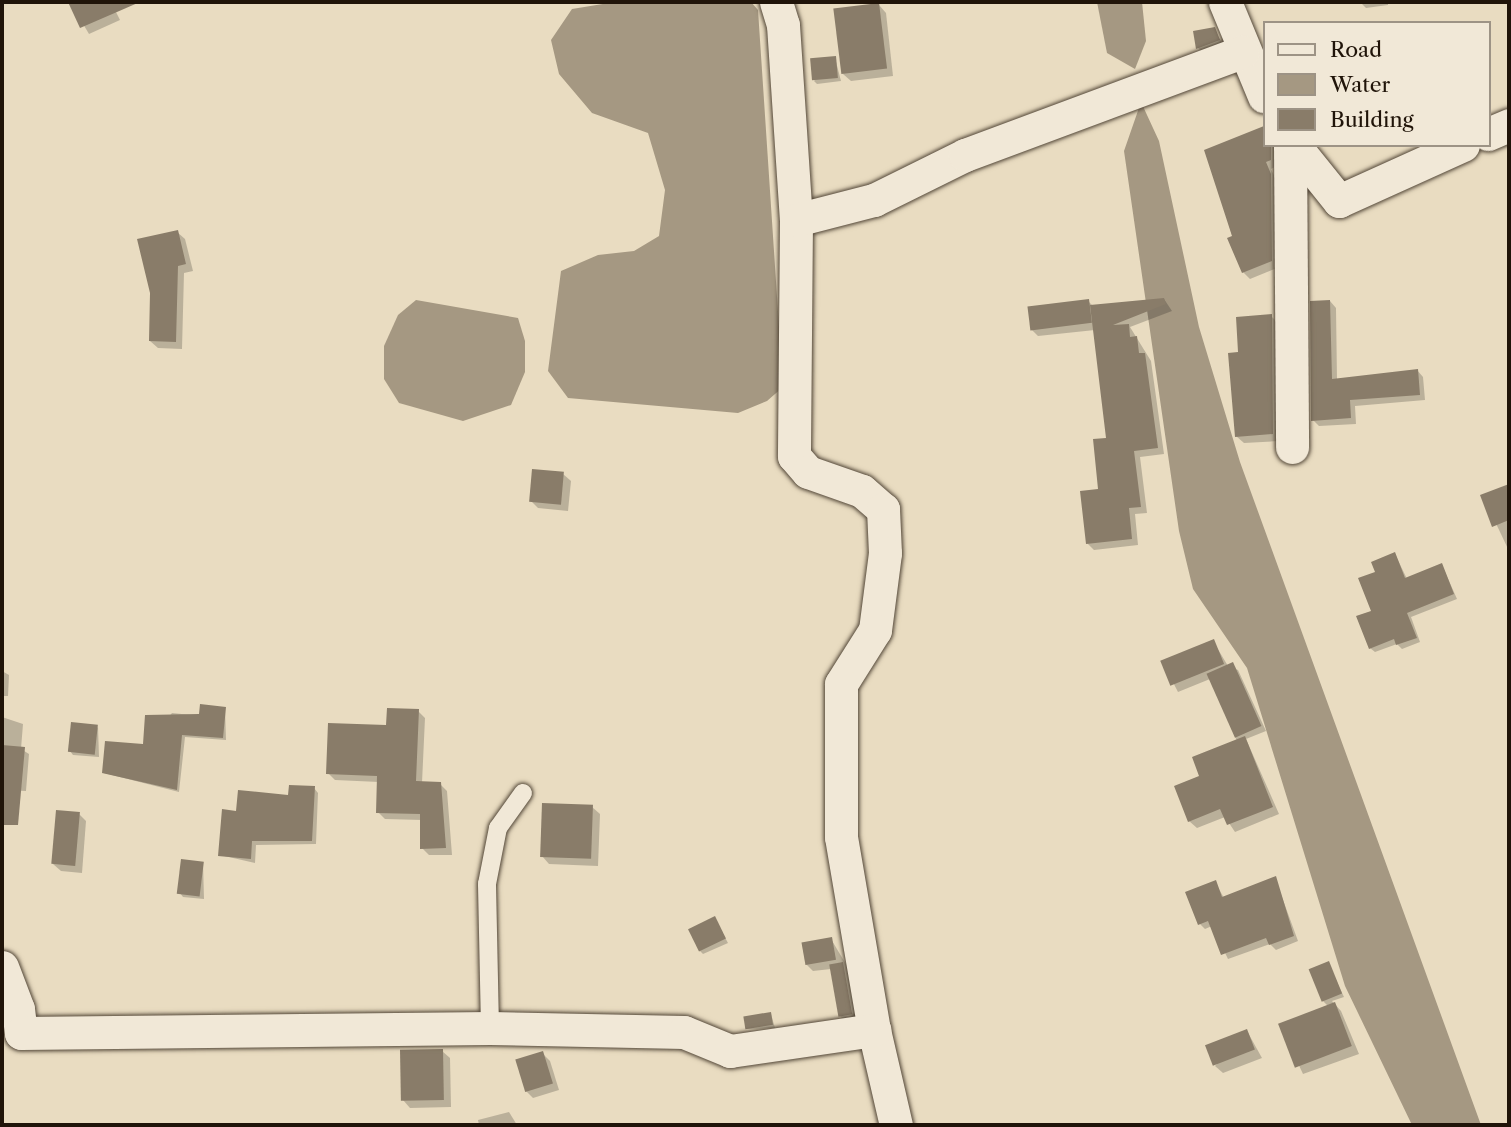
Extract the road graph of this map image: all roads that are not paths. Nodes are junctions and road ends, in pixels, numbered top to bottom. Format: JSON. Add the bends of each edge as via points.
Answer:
{"nodes":[{"id":1,"x":776,"y":2,"type":"edge"},
{"id":2,"x":1224,"y":2,"type":"edge"},
{"id":3,"x":1242,"y":52,"type":"junction"},
{"id":4,"x":1262,"y":92,"type":"edge"},
{"id":5,"x":1509,"y":125,"type":"edge"},
{"id":6,"x":1490,"y":133,"type":"edge"},
{"id":7,"x":1292,"y":147,"type":"edge"},
{"id":8,"x":1294,"y":147,"type":"edge"},
{"id":9,"x":1459,"y":147,"type":"edge"},
{"id":10,"x":796,"y":220,"type":"junction"},
{"id":11,"x":1292,"y":447,"type":"dead end"},
{"id":12,"x":523,"y":793,"type":"dead end"},
{"id":13,"x":2,"y":967,"type":"edge"},
{"id":14,"x":490,"y":1028,"type":"junction"},
{"id":15,"x":874,"y":1030,"type":"junction"},
{"id":16,"x":896,"y":1125,"type":"edge"}],
"edges":[{"from":1,"to":10,"type":"street","via":[[783,25]]},
{"from":2,"to":3,"type":"street"},
{"from":3,"to":4,"type":"street"},
{"from":3,"to":10,"type":"street","via":[[965,155],[874,200]]},
{"from":5,"to":6,"type":"street"},
{"from":7,"to":11,"type":"street"},
{"from":8,"to":9,"type":"street","via":[[1339,201]]},
{"from":10,"to":15,"type":"street","via":[[794,456],[808,472],[872,497],[883,509],[875,630],[841,684],[841,837]]},
{"from":12,"to":14,"type":"lane","via":[[498,828],[487,884]]},
{"from":13,"to":14,"type":"street","via":[[18,1009],[21,1033]]},
{"from":14,"to":15,"type":"street","via":[[684,1032],[730,1052]]},
{"from":15,"to":16,"type":"street"}]}
